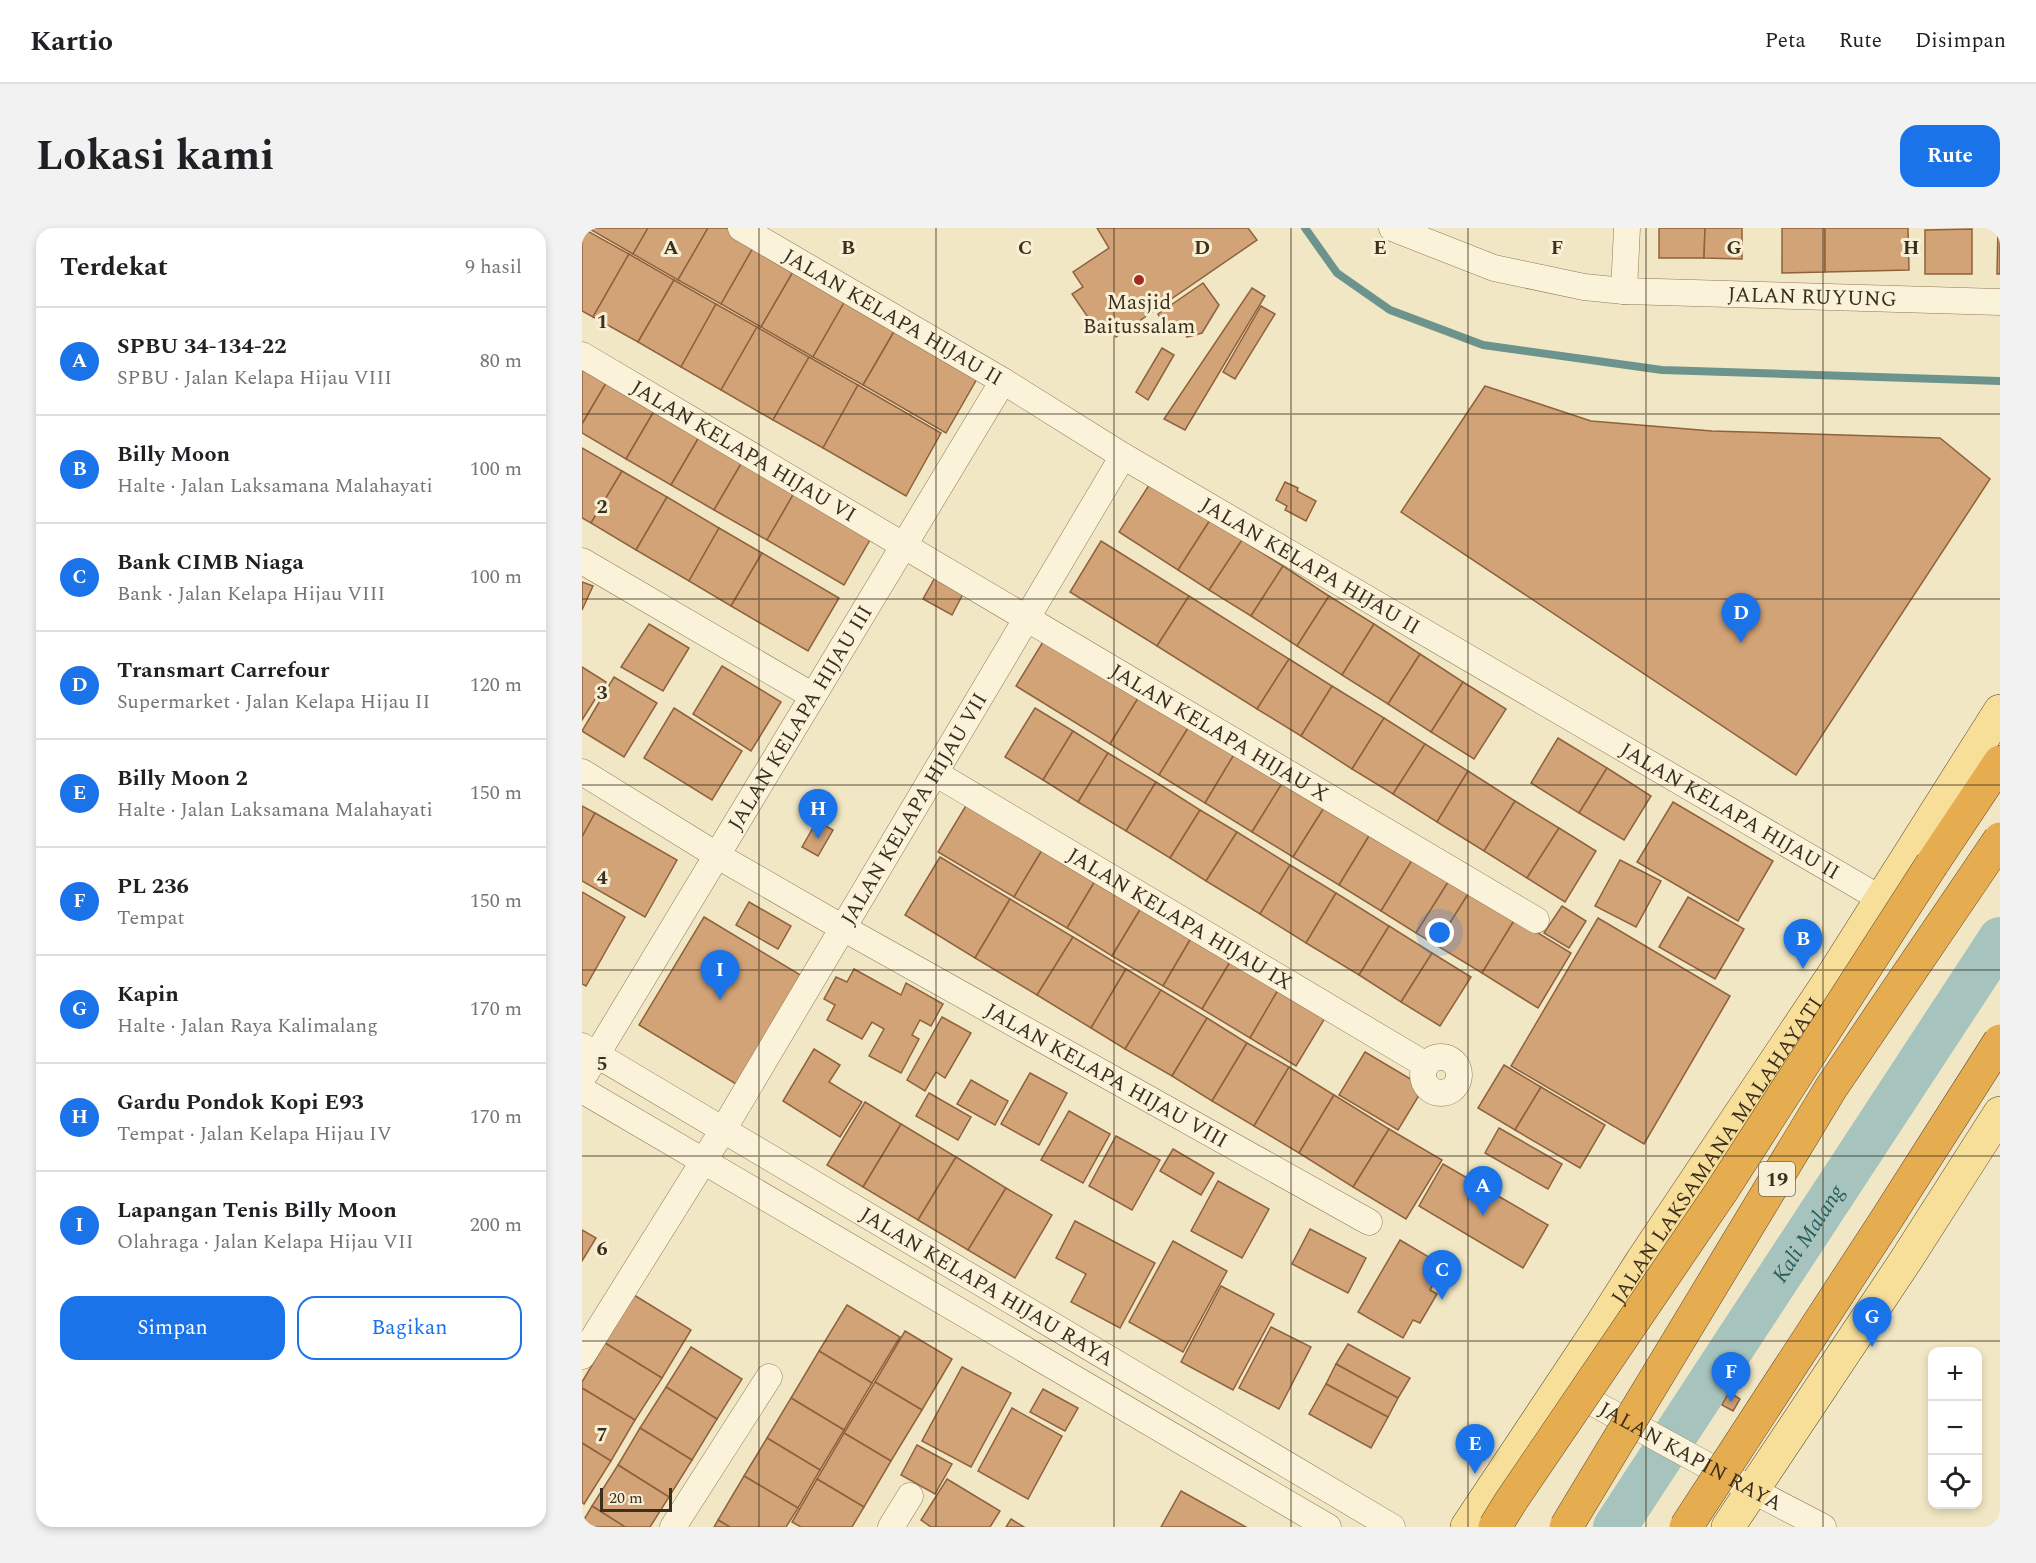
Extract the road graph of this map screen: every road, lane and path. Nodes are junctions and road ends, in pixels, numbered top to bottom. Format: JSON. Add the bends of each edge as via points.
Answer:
{"nodes":[{"id":1,"x":741,"y":228,"type":"edge"},
{"id":2,"x":1392,"y":228,"type":"edge"},
{"id":3,"x":1627,"y":228,"type":"edge"},
{"id":4,"x":1624,"y":291,"type":"junction"},
{"id":5,"x":2000,"y":302,"type":"edge"},
{"id":6,"x":582,"y":355,"type":"edge"},
{"id":7,"x":1003,"y":381,"type":"junction"},
{"id":8,"x":1124,"y":456,"type":"junction"},
{"id":9,"x":904,"y":546,"type":"junction"},
{"id":10,"x":582,"y":561,"type":"edge"},
{"id":11,"x":1027,"y":618,"type":"junction"},
{"id":12,"x":813,"y":696,"type":"junction"},
{"id":13,"x":2000,"y":711,"type":"edge"},
{"id":14,"x":2000,"y":762,"type":"edge"},
{"id":15,"x":582,"y":772,"type":"edge"},
{"id":16,"x":935,"y":773,"type":"junction"},
{"id":17,"x":2000,"y":839,"type":"edge"},
{"id":18,"x":717,"y":856,"type":"junction"},
{"id":19,"x":1881,"y":899,"type":"junction"},
{"id":20,"x":1536,"y":920,"type":"dead end"},
{"id":21,"x":843,"y":928,"type":"junction"},
{"id":22,"x":2000,"y":1041,"type":"edge"},
{"id":23,"x":590,"y":1051,"type":"edge"},
{"id":24,"x":1426,"y":1065,"type":"dead end"},
{"id":25,"x":582,"y":1079,"type":"edge"},
{"id":26,"x":582,"y":1090,"type":"edge"},
{"id":27,"x":2000,"y":1113,"type":"edge"},
{"id":28,"x":723,"y":1130,"type":"junction"},
{"id":29,"x":703,"y":1161,"type":"junction"},
{"id":30,"x":1369,"y":1222,"type":"dead end"},
{"id":31,"x":582,"y":1356,"type":"edge"},
{"id":32,"x":769,"y":1377,"type":"dead end"},
{"id":33,"x":1560,"y":1385,"type":"junction"},
{"id":34,"x":1279,"y":1460,"type":"junction"},
{"id":35,"x":1260,"y":1487,"type":"junction"},
{"id":36,"x":1752,"y":1490,"type":"junction"},
{"id":37,"x":910,"y":1496,"type":"dead end"},
{"id":38,"x":673,"y":1527,"type":"edge"},
{"id":39,"x":891,"y":1527,"type":"edge"},
{"id":40,"x":1328,"y":1527,"type":"edge"},
{"id":41,"x":1392,"y":1527,"type":"edge"},
{"id":42,"x":1467,"y":1527,"type":"edge"},
{"id":43,"x":1496,"y":1527,"type":"edge"},
{"id":44,"x":1566,"y":1527,"type":"edge"},
{"id":45,"x":1686,"y":1527,"type":"edge"},
{"id":46,"x":1728,"y":1527,"type":"edge"},
{"id":47,"x":1823,"y":1527,"type":"edge"}],
"edges":[{"from":1,"to":7,"type":"street","name":"JALAN KELAPA HIJAU II"},
{"from":2,"to":4,"type":"street","name":"JALAN RUYUNG","via":[[1494,268],[1584,287]]},
{"from":3,"to":4,"type":"street"},
{"from":4,"to":5,"type":"street","name":"JALAN RUYUNG"},
{"from":6,"to":9,"type":"street","name":"JALAN KELAPA HIJAU VI"},
{"from":7,"to":8,"type":"street","name":"JALAN KELAPA HIJAU II"},
{"from":7,"to":9,"type":"street","name":"JALAN KELAPA HIJAU III"},
{"from":8,"to":11,"type":"street","name":"JALAN KELAPA HIJAU VII"},
{"from":8,"to":19,"type":"street","name":"JALAN KELAPA HIJAU II"},
{"from":9,"to":11,"type":"street","name":"JALAN KELAPA HIJAU X"},
{"from":9,"to":12,"type":"street","name":"JALAN KELAPA HIJAU III"},
{"from":10,"to":12,"type":"street"},
{"from":11,"to":16,"type":"street","name":"JALAN KELAPA HIJAU VII"},
{"from":11,"to":20,"type":"street","name":"JALAN KELAPA HIJAU X"},
{"from":12,"to":18,"type":"street","name":"JALAN KELAPA HIJAU III"},
{"from":13,"to":19,"type":"main road","name":"JALAN LAKSAMANA MALAHAYATI"},
{"from":14,"to":43,"type":"highway","bridge":true,"via":[[1727,1183]]},
{"from":15,"to":18,"type":"street","name":"JALAN KELAPA HIJAU VIII"},
{"from":16,"to":21,"type":"street","name":"JALAN KELAPA HIJAU VII"},
{"from":16,"to":24,"type":"street","name":"JALAN KELAPA HIJAU IX"},
{"from":17,"to":44,"type":"highway","number":"19","bridge":true,"via":[[1831,1088]]},
{"from":18,"to":21,"type":"street","name":"JALAN KELAPA HIJAU VIII"},
{"from":18,"to":23,"type":"street","name":"JALAN KELAPA HIJAU III"},
{"from":19,"to":33,"type":"main road","name":"JALAN LAKSAMANA MALAHAYATI"},
{"from":21,"to":28,"type":"street","name":"JALAN KELAPA HIJAU VII"},
{"from":21,"to":30,"type":"street","name":"JALAN KELAPA HIJAU VIII"},
{"from":22,"to":45,"type":"highway","bridge":true},
{"from":23,"to":25,"type":"street","name":"JALAN KELAPA HIJAU III"},
{"from":23,"to":28,"type":"street","name":"JALAN KELAPA HIJAU RAYA"},
{"from":26,"to":29,"type":"street","name":"JALAN KELAPA HIJAU RAYA"},
{"from":27,"to":36,"type":"main road"},
{"from":28,"to":29,"type":"street","name":"JALAN KELAPA HIJAU VII"},
{"from":28,"to":34,"type":"street","name":"JALAN KELAPA HIJAU RAYA"},
{"from":29,"to":31,"type":"street","name":"JALAN KELAPA HIJAU VII"},
{"from":29,"to":35,"type":"street","name":"JALAN KELAPA HIJAU RAYA"},
{"from":32,"to":38,"type":"street"},
{"from":33,"to":36,"type":"street","name":"JALAN KAPIN RAYA"},
{"from":33,"to":42,"type":"main road","name":"JALAN LAKSAMANA MALAHAYATI"},
{"from":34,"to":35,"type":"street"},
{"from":34,"to":41,"type":"street","name":"JALAN KELAPA HIJAU RAYA"},
{"from":35,"to":40,"type":"street","name":"JALAN KELAPA HIJAU RAYA"},
{"from":36,"to":46,"type":"main road"},
{"from":36,"to":47,"type":"street","name":"JALAN KAPIN RAYA"},
{"from":37,"to":39,"type":"street"}]}
